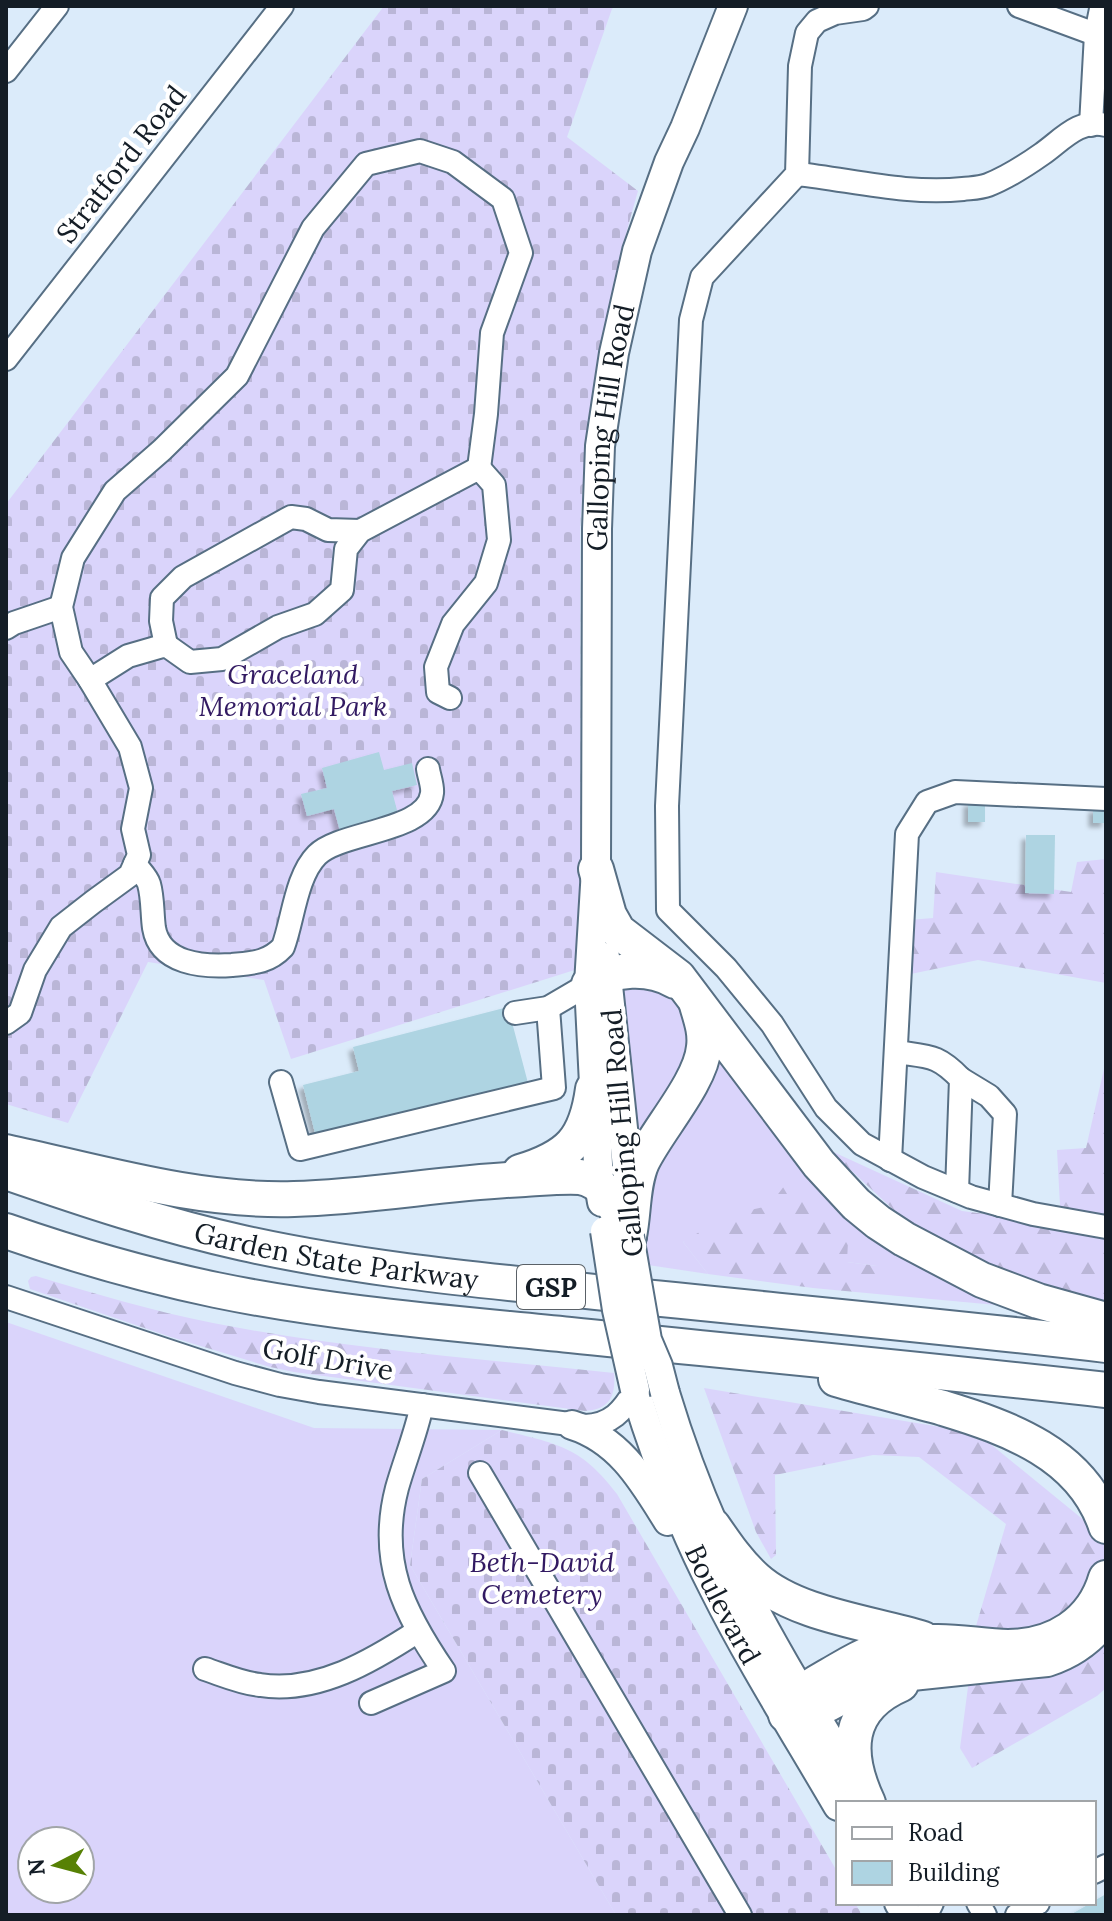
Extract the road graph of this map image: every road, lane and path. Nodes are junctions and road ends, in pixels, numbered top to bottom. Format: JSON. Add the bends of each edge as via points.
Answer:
{"nodes":[{"id":1,"x":57,"y":6,"type":"edge"},
{"id":2,"x":282,"y":6,"type":"edge"},
{"id":3,"x":733,"y":6,"type":"edge"},
{"id":4,"x":867,"y":6,"type":"edge"},
{"id":5,"x":1019,"y":6,"type":"edge"},
{"id":6,"x":1099,"y":8,"type":"edge"},
{"id":7,"x":1104,"y":37,"type":"edge"},
{"id":8,"x":6,"y":71,"type":"edge"},
{"id":9,"x":1099,"y":125,"type":"edge"},
{"id":10,"x":797,"y":174,"type":"junction"},
{"id":11,"x":10,"y":345,"type":"edge"},
{"id":12,"x":479,"y":468,"type":"junction"},
{"id":13,"x":360,"y":531,"type":"junction"},
{"id":14,"x":61,"y":607,"type":"junction"},
{"id":15,"x":6,"y":628,"type":"edge"},
{"id":16,"x":166,"y":645,"type":"junction"},
{"id":17,"x":90,"y":680,"type":"junction"},
{"id":18,"x":450,"y":698,"type":"dead end"},
{"id":19,"x":428,"y":769,"type":"dead end"},
{"id":20,"x":1106,"y":799,"type":"edge"},
{"id":21,"x":135,"y":864,"type":"junction"},
{"id":22,"x":596,"y":869,"type":"junction"},
{"id":23,"x":598,"y":980,"type":"junction"},
{"id":24,"x":691,"y":994,"type":"junction"},
{"id":25,"x":548,"y":1008,"type":"junction"},
{"id":26,"x":515,"y":1013,"type":"dead end"},
{"id":27,"x":6,"y":1023,"type":"edge"},
{"id":28,"x":896,"y":1052,"type":"junction"},
{"id":29,"x":961,"y":1079,"type":"junction"},
{"id":30,"x":593,"y":1081,"type":"junction"},
{"id":31,"x":281,"y":1082,"type":"dead end"},
{"id":32,"x":554,"y":1088,"type":"junction"},
{"id":33,"x":6,"y":1152,"type":"edge"},
{"id":34,"x":890,"y":1160,"type":"junction"},
{"id":35,"x":6,"y":1172,"type":"edge"},
{"id":36,"x":476,"y":1182,"type":"junction"},
{"id":37,"x":599,"y":1184,"type":"junction"},
{"id":38,"x":957,"y":1191,"type":"junction"},
{"id":39,"x":1000,"y":1205,"type":"junction"},
{"id":40,"x":1106,"y":1227,"type":"edge"},
{"id":41,"x":6,"y":1231,"type":"edge"},
{"id":42,"x":617,"y":1233,"type":"junction"},
{"id":43,"x":6,"y":1297,"type":"edge"},
{"id":44,"x":1106,"y":1320,"type":"edge"},
{"id":45,"x":647,"y":1340,"type":"junction"},
{"id":46,"x":1106,"y":1345,"type":"edge"},
{"id":47,"x":723,"y":1351,"type":"junction"},
{"id":48,"x":635,"y":1390,"type":"junction"},
{"id":49,"x":1106,"y":1390,"type":"edge"},
{"id":50,"x":665,"y":1393,"type":"joint"},
{"id":51,"x":422,"y":1405,"type":"junction"},
{"id":52,"x":572,"y":1425,"type":"junction"},
{"id":53,"x":480,"y":1473,"type":"dead end"},
{"id":54,"x":713,"y":1526,"type":"junction"},
{"id":55,"x":1106,"y":1526,"type":"edge"},
{"id":56,"x":1106,"y":1578,"type":"edge"},
{"id":57,"x":727,"y":1615,"type":"junction"},
{"id":58,"x":1106,"y":1616,"type":"edge"},
{"id":59,"x":418,"y":1631,"type":"junction"},
{"id":60,"x":935,"y":1642,"type":"junction"},
{"id":61,"x":959,"y":1668,"type":"junction"},
{"id":62,"x":205,"y":1669,"type":"dead end"},
{"id":63,"x":371,"y":1703,"type":"dead end"},
{"id":64,"x":800,"y":1706,"type":"junction"},
{"id":65,"x":836,"y":1801,"type":"edge"},
{"id":66,"x":867,"y":1801,"type":"edge"},
{"id":67,"x":867,"y":1801,"type":"edge"},
{"id":68,"x":740,"y":1915,"type":"edge"}],
"edges":[{"from":1,"to":8,"type":"street"},
{"from":2,"to":11,"type":"street","name":"Stratford Road"},
{"from":3,"to":22,"type":"main road","name":"Galloping Hill Road","via":[[637,251],[606,400],[597,529]]},
{"from":4,"to":10,"type":"street","via":[[817,21],[807,33],[800,66]]},
{"from":5,"to":7,"type":"street"},
{"from":6,"to":7,"type":"street"},
{"from":7,"to":9,"type":"street"},
{"from":9,"to":10,"type":"street","via":[[1072,129],[1041,155],[985,186],[908,190]]},
{"from":10,"to":34,"type":"street","via":[[702,277],[691,320],[667,806],[668,910],[772,1024],[826,1108],[862,1144]]},
{"from":12,"to":13,"type":"street"},
{"from":12,"to":14,"type":"street","via":[[492,333],[521,253],[503,199],[453,162],[420,151],[366,164],[313,228],[237,376],[115,491],[73,558]]},
{"from":12,"to":18,"type":"street","via":[[494,485],[499,540],[486,583],[453,624],[436,667],[438,692]]},
{"from":13,"to":16,"type":"street","via":[[346,549],[342,590],[315,614],[278,627],[222,659],[190,662]]},
{"from":13,"to":16,"type":"street","via":[[328,530],[291,517],[183,577],[162,598]]},
{"from":14,"to":15,"type":"street"},
{"from":14,"to":17,"type":"street","via":[[71,652]]},
{"from":16,"to":17,"type":"street","via":[[128,656]]},
{"from":17,"to":21,"type":"street","via":[[130,747],[141,788],[133,829],[139,855]]},
{"from":19,"to":21,"type":"street","via":[[432,793],[414,818],[342,842],[319,853],[307,867],[283,947],[267,960],[196,966],[176,958],[154,933],[149,883]]},
{"from":20,"to":28,"type":"street","via":[[955,792],[927,802],[907,834]]},
{"from":21,"to":27,"type":"street","via":[[130,875],[61,927],[35,970],[20,1013]]},
{"from":22,"to":23,"type":"main road","name":"Galloping Hill Road"},
{"from":22,"to":24,"type":"highway","via":[[618,931]]},
{"from":23,"to":24,"type":"highway","via":[[636,971],[655,973]]},
{"from":23,"to":25,"type":"street"},
{"from":23,"to":30,"type":"main road","name":"Galloping Hill Road"},
{"from":23,"to":42,"type":"main road","name":"Galloping Hill Road","via":[[630,1199]]},
{"from":24,"to":42,"type":"highway","via":[[705,1038],[703,1057],[642,1162],[634,1214]]},
{"from":24,"to":44,"type":"highway","via":[[819,1164],[867,1214],[982,1280]]},
{"from":25,"to":26,"type":"street"},
{"from":25,"to":32,"type":"street"},
{"from":28,"to":29,"type":"street","via":[[944,1062]]},
{"from":28,"to":34,"type":"street"},
{"from":29,"to":38,"type":"street"},
{"from":29,"to":39,"type":"street","via":[[989,1096],[1005,1114]]},
{"from":30,"to":32,"type":"street"},
{"from":30,"to":36,"type":"highway","via":[[584,1127],[567,1150],[531,1169]]},
{"from":30,"to":37,"type":"main road","name":"Galloping Hill Road"},
{"from":31,"to":32,"type":"street","via":[[300,1149]]},
{"from":33,"to":36,"type":"highway","via":[[246,1199],[331,1197]]},
{"from":34,"to":38,"type":"street"},
{"from":35,"to":46,"type":"highway","name":"Garden State Parkway","number":"GSP","via":[[183,1229],[337,1261]]},
{"from":36,"to":37,"type":"highway","via":[[573,1176]]},
{"from":37,"to":42,"type":"highway","via":[[616,1211]]},
{"from":38,"to":39,"type":"street"},
{"from":39,"to":40,"type":"street"},
{"from":41,"to":47,"type":"highway","name":"Garden State Parkway","number":"GSP","via":[[94,1260],[281,1302]]},
{"from":42,"to":45,"type":"main road","name":"Galloping Hill Road","bridge":true},
{"from":42,"to":48,"type":"main road","name":"Galloping Hill Road","bridge":true,"via":[[617,1310]]},
{"from":43,"to":51,"type":"street","name":"Golf Drive","via":[[266,1382]]},
{"from":45,"to":48,"type":"main road","bridge":true},
{"from":45,"to":50,"type":"main road","name":"Galloping Hill Road","bridge":true},
{"from":47,"to":49,"type":"highway","name":"Garden State Parkway","number":"GSP"},
{"from":47,"to":55,"type":"highway","via":[[933,1405],[1023,1437],[1080,1480]]},
{"from":48,"to":52,"type":"street","name":"Golf Drive","via":[[609,1421]]},
{"from":48,"to":57,"type":"main road","name":"Boulevard","via":[[677,1509]]},
{"from":50,"to":54,"type":"main road","name":"Boulevard"},
{"from":51,"to":52,"type":"street","name":"Golf Drive"},
{"from":51,"to":59,"type":"street","via":[[390,1529],[394,1574]]},
{"from":52,"to":57,"type":"main road","via":[[604,1440],[629,1462]]},
{"from":53,"to":68,"type":"street"},
{"from":54,"to":60,"type":"highway","via":[[748,1571],[782,1597]]},
{"from":54,"to":64,"type":"main road","name":"Boulevard"},
{"from":56,"to":60,"type":"highway","via":[[1082,1620],[1051,1640],[1008,1647]]},
{"from":57,"to":64,"type":"main road","name":"Boulevard"},
{"from":58,"to":61,"type":"highway","via":[[1078,1645],[1057,1656]]},
{"from":59,"to":62,"type":"street","via":[[350,1670],[295,1685],[259,1685]]},
{"from":59,"to":63,"type":"street","via":[[444,1671]]},
{"from":60,"to":64,"type":"highway","via":[[874,1652]]},
{"from":61,"to":64,"type":"highway","via":[[883,1676]]},
{"from":61,"to":67,"type":"highway","via":[[897,1685],[865,1709],[854,1734],[853,1754]]},
{"from":64,"to":65,"type":"main road","name":"Boulevard"},
{"from":64,"to":66,"type":"main road","name":"Boulevard"}]}
